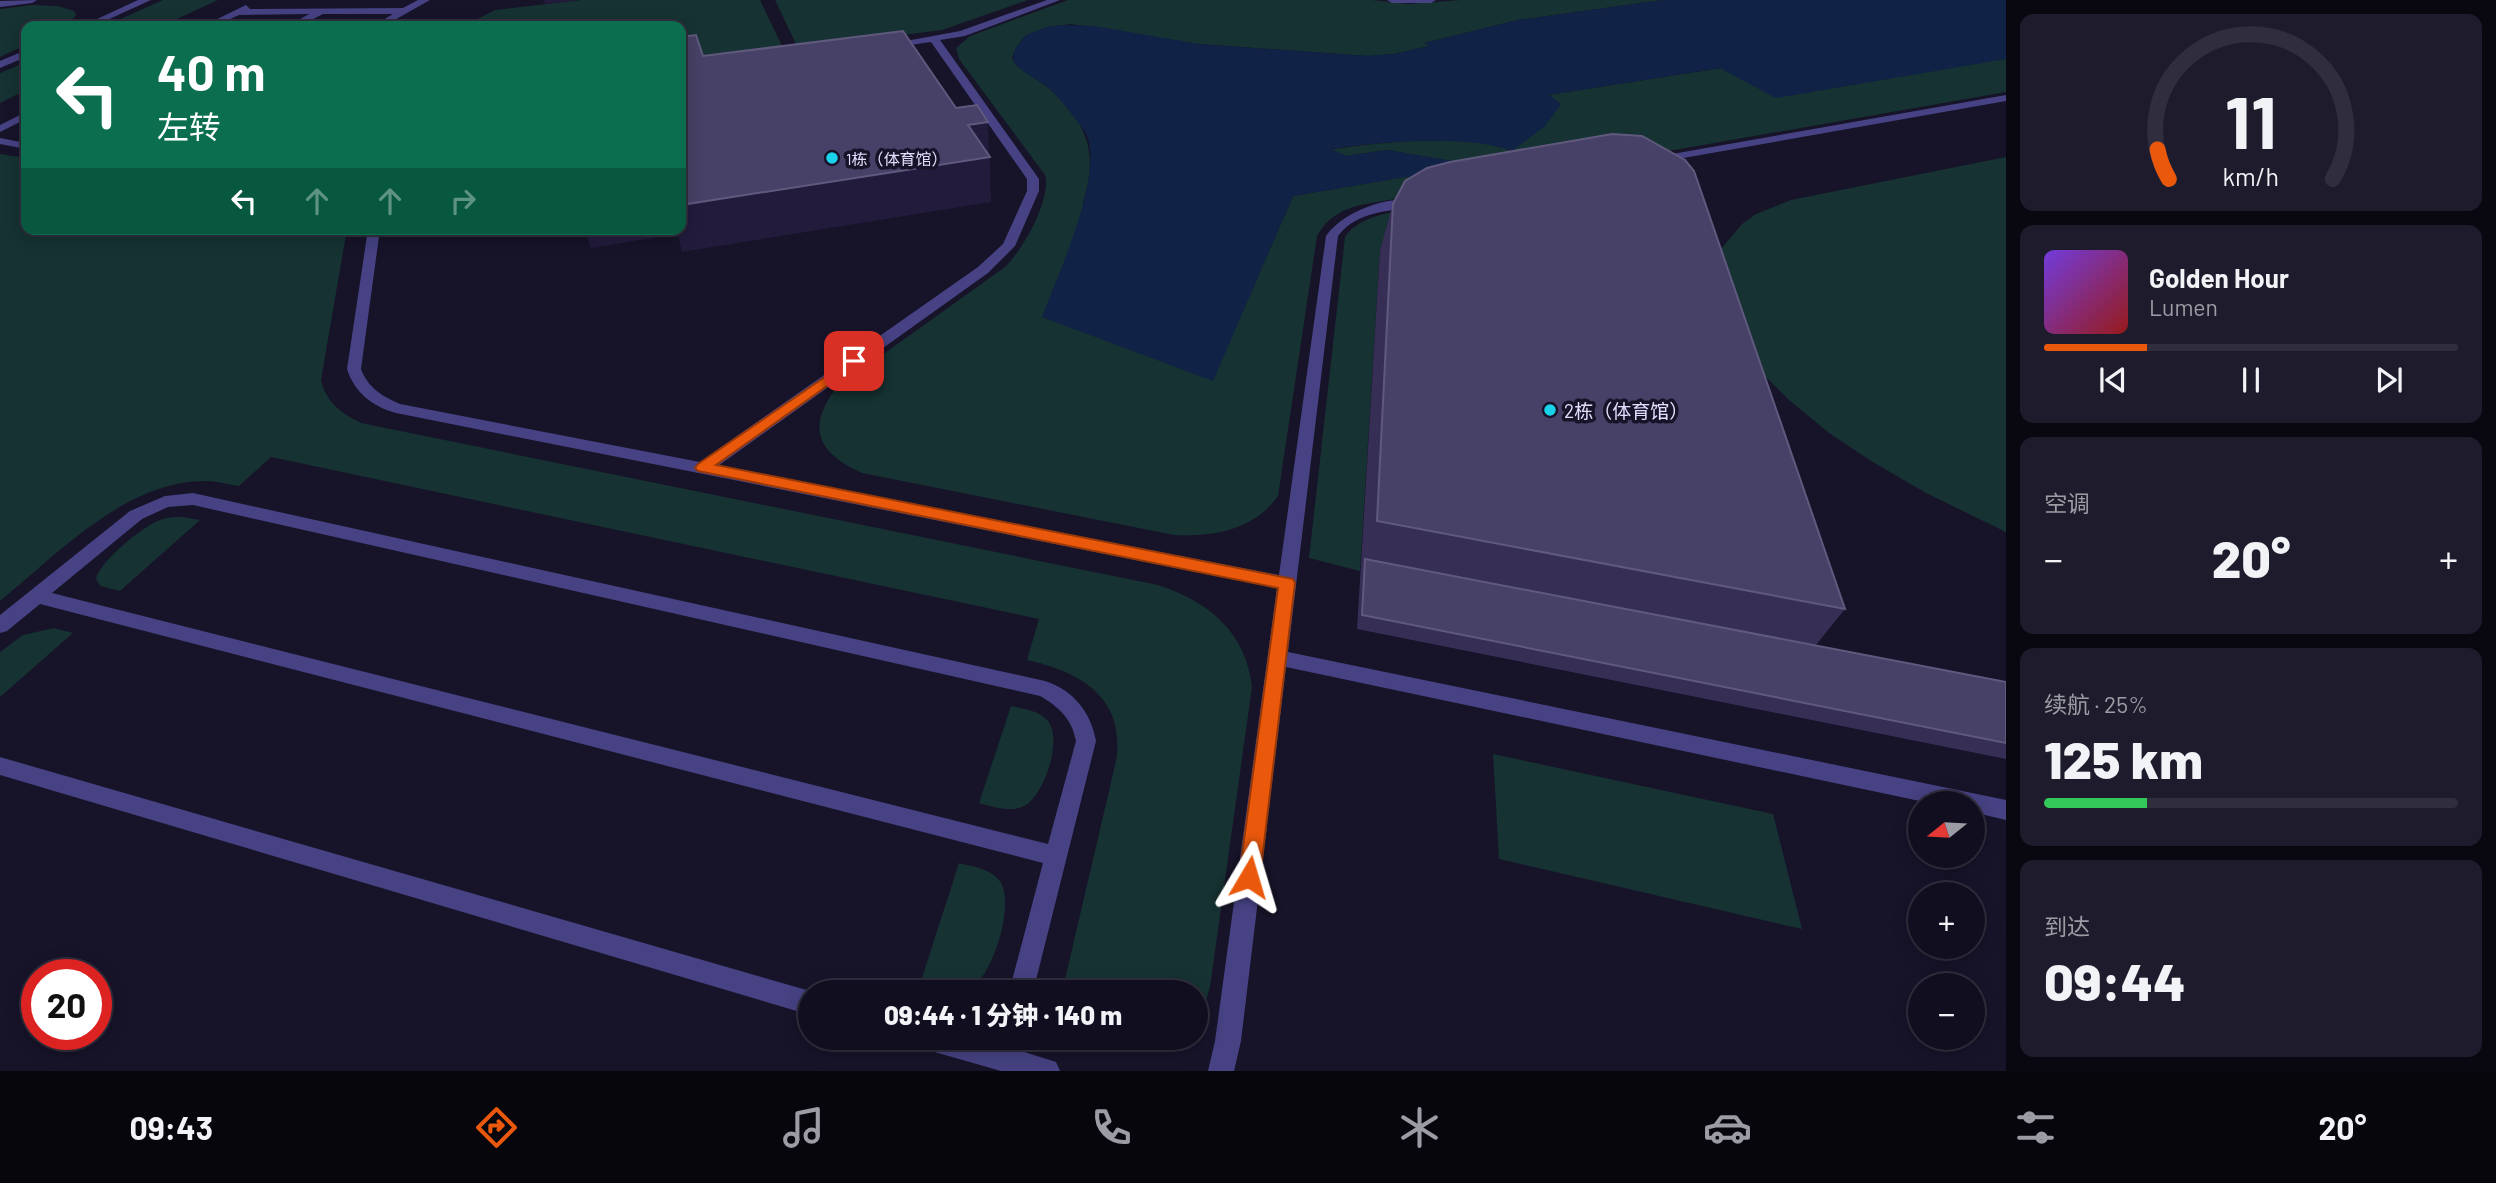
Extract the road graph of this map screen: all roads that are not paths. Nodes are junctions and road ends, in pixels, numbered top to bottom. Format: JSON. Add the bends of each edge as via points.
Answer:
{"nodes":[{"id":1,"x":32,"y":0,"type":"edge"},
{"id":2,"x":146,"y":0,"type":"edge"},
{"id":3,"x":262,"y":0,"type":"edge"},
{"id":4,"x":425,"y":0,"type":"edge"},
{"id":5,"x":1055,"y":0,"type":"edge"},
{"id":6,"x":1392,"y":0,"type":"edge"},
{"id":7,"x":1431,"y":0,"type":"edge"},
{"id":8,"x":0,"y":4,"type":"edge"},
{"id":9,"x":322,"y":11,"type":"junction"},
{"id":10,"x":405,"y":11,"type":"junction"},
{"id":11,"x":238,"y":12,"type":"junction"},
{"id":12,"x":98,"y":21,"type":"edge"},
{"id":13,"x":219,"y":21,"type":"edge"},
{"id":14,"x":303,"y":21,"type":"edge"},
{"id":15,"x":387,"y":21,"type":"edge"},
{"id":16,"x":934,"y":39,"type":"junction"},
{"id":17,"x":872,"y":47,"type":"edge"},
{"id":18,"x":21,"y":55,"type":"edge"},
{"id":19,"x":0,"y":65,"type":"edge"},
{"id":20,"x":2006,"y":98,"type":"edge"},
{"id":21,"x":21,"y":118,"type":"edge"},
{"id":22,"x":0,"y":129,"type":"edge"},
{"id":23,"x":0,"y":141,"type":"edge"},
{"id":24,"x":21,"y":145,"type":"edge"},
{"id":25,"x":1637,"y":163,"type":"edge"},
{"id":26,"x":1432,"y":199,"type":"edge"},
{"id":27,"x":373,"y":235,"type":"edge"},
{"id":28,"x":703,"y":468,"type":"junction"},
{"id":29,"x":1287,"y":583,"type":"junction"},
{"id":30,"x":36,"y":596,"type":"junction"},
{"id":31,"x":0,"y":626,"type":"edge"},
{"id":32,"x":1277,"y":657,"type":"junction"},
{"id":33,"x":0,"y":766,"type":"edge"},
{"id":34,"x":2006,"y":810,"type":"edge"},
{"id":35,"x":1057,"y":856,"type":"junction"},
{"id":36,"x":1023,"y":980,"type":"edge"},
{"id":37,"x":798,"y":999,"type":"edge"},
{"id":38,"x":1009,"y":1050,"type":"edge"},
{"id":39,"x":1046,"y":1071,"type":"edge"},
{"id":40,"x":1221,"y":1071,"type":"edge"}],
"edges":[{"from":1,"to":8,"type":"lane"},
{"from":2,"to":12,"type":"lane"},
{"from":3,"to":11,"type":"lane"},
{"from":4,"to":10,"type":"lane"},
{"from":5,"to":16,"type":"lane","via":[[969,32]]},
{"from":6,"to":7,"type":"lane"},
{"from":9,"to":10,"type":"lane"},
{"from":9,"to":11,"type":"lane"},
{"from":9,"to":14,"type":"lane"},
{"from":10,"to":15,"type":"lane"},
{"from":11,"to":13,"type":"lane"},
{"from":16,"to":17,"type":"lane"},
{"from":16,"to":28,"type":"lane","via":[[1033,179],[1033,191],[1009,246],[983,270]]},
{"from":18,"to":19,"type":"lane"},
{"from":20,"to":25,"type":"lane"},
{"from":21,"to":22,"type":"lane"},
{"from":23,"to":24,"type":"lane"},
{"from":26,"to":29,"type":"lane","via":[[1357,214],[1332,236]]},
{"from":27,"to":28,"type":"lane","via":[[354,369],[371,396],[396,408]]},
{"from":28,"to":29,"type":"lane"},
{"from":29,"to":32,"type":"lane"},
{"from":30,"to":31,"type":"lane"},
{"from":30,"to":35,"type":"lane"},
{"from":30,"to":35,"type":"lane","via":[[135,515],[165,502],[194,499],[1045,689],[1079,716],[1086,741]]},
{"from":32,"to":34,"type":"lane"},
{"from":32,"to":40,"type":"lane"},
{"from":33,"to":37,"type":"lane"},
{"from":35,"to":36,"type":"lane"},
{"from":38,"to":39,"type":"lane"}]}
